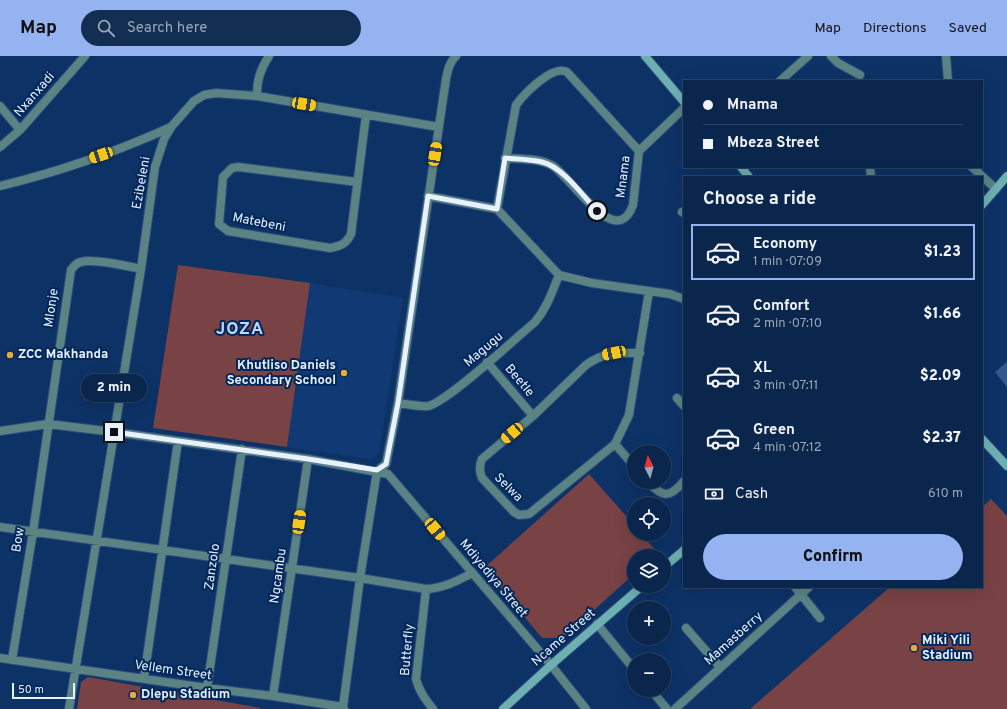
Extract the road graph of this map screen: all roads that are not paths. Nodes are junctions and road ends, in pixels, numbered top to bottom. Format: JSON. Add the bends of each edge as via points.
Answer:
{"nodes":[{"id":1,"x":84,"y":56,"type":"edge"},
{"id":2,"x":269,"y":56,"type":"edge"},
{"id":3,"x":456,"y":56,"type":"edge"},
{"id":4,"x":645,"y":56,"type":"edge"},
{"id":5,"x":808,"y":56,"type":"edge"},
{"id":6,"x":831,"y":56,"type":"edge"},
{"id":7,"x":946,"y":56,"type":"edge"},
{"id":8,"x":860,"y":75,"type":"dead end"},
{"id":9,"x":781,"y":80,"type":"edge"},
{"id":10,"x":948,"y":80,"type":"edge"},
{"id":11,"x":257,"y":96,"type":"junction"},
{"id":12,"x":683,"y":101,"type":"edge"},
{"id":13,"x":0,"y":106,"type":"edge"},
{"id":14,"x":683,"y":109,"type":"edge"},
{"id":15,"x":366,"y":115,"type":"junction"},
{"id":16,"x":172,"y":126,"type":"junction"},
{"id":17,"x":439,"y":126,"type":"junction"},
{"id":18,"x":20,"y":130,"type":"junction"},
{"id":19,"x":0,"y":147,"type":"edge"},
{"id":20,"x":639,"y":150,"type":"junction"},
{"id":21,"x":505,"y":158,"type":"junction"},
{"id":22,"x":742,"y":168,"type":"edge"},
{"id":23,"x":973,"y":168,"type":"edge"},
{"id":24,"x":749,"y":176,"type":"edge"},
{"id":25,"x":982,"y":176,"type":"edge"},
{"id":26,"x":1007,"y":176,"type":"edge"},
{"id":27,"x":983,"y":177,"type":"edge"},
{"id":28,"x":357,"y":182,"type":"junction"},
{"id":29,"x":0,"y":186,"type":"edge"},
{"id":30,"x":996,"y":189,"type":"junction"},
{"id":31,"x":428,"y":196,"type":"junction"},
{"id":32,"x":983,"y":204,"type":"edge"},
{"id":33,"x":497,"y":209,"type":"junction"},
{"id":34,"x":141,"y":269,"type":"junction"},
{"id":35,"x":558,"y":275,"type":"junction"},
{"id":36,"x":650,"y":291,"type":"junction"},
{"id":37,"x":683,"y":298,"type":"edge"},
{"id":38,"x":640,"y":353,"type":"junction"},
{"id":39,"x":487,"y":362,"type":"junction"},
{"id":40,"x":678,"y":398,"type":"dead end"},
{"id":41,"x":398,"y":403,"type":"junction"},
{"id":42,"x":683,"y":405,"type":"edge"},
{"id":43,"x":533,"y":416,"type":"junction"},
{"id":44,"x":48,"y":424,"type":"junction"},
{"id":45,"x":0,"y":431,"type":"edge"},
{"id":46,"x":114,"y":432,"type":"junction"},
{"id":47,"x":983,"y":440,"type":"edge"},
{"id":48,"x":178,"y":441,"type":"junction"},
{"id":49,"x":615,"y":444,"type":"junction"},
{"id":50,"x":242,"y":449,"type":"junction"},
{"id":51,"x":627,"y":458,"type":"edge"},
{"id":52,"x":308,"y":459,"type":"junction"},
{"id":53,"x":1007,"y":466,"type":"edge"},
{"id":54,"x":377,"y":470,"type":"junction"},
{"id":55,"x":683,"y":482,"type":"edge"},
{"id":56,"x":654,"y":489,"type":"edge"},
{"id":57,"x":0,"y":527,"type":"edge"},
{"id":58,"x":33,"y":532,"type":"junction"},
{"id":59,"x":97,"y":541,"type":"junction"},
{"id":60,"x":162,"y":550,"type":"junction"},
{"id":61,"x":683,"y":551,"type":"edge"},
{"id":62,"x":226,"y":559,"type":"junction"},
{"id":63,"x":671,"y":561,"type":"edge"},
{"id":64,"x":292,"y":569,"type":"junction"},
{"id":65,"x":472,"y":573,"type":"junction"},
{"id":66,"x":360,"y":578,"type":"junction"},
{"id":67,"x":796,"y":588,"type":"edge"},
{"id":68,"x":808,"y":588,"type":"edge"},
{"id":69,"x":426,"y":589,"type":"junction"},
{"id":70,"x":634,"y":593,"type":"edge"},
{"id":71,"x":801,"y":594,"type":"junction"},
{"id":72,"x":820,"y":618,"type":"dead end"},
{"id":73,"x":597,"y":624,"type":"junction"},
{"id":74,"x":686,"y":628,"type":"dead end"},
{"id":75,"x":0,"y":658,"type":"edge"},
{"id":76,"x":12,"y":660,"type":"junction"},
{"id":77,"x":627,"y":660,"type":"edge"},
{"id":78,"x":551,"y":665,"type":"junction"},
{"id":79,"x":720,"y":667,"type":"junction"},
{"id":80,"x":76,"y":669,"type":"junction"},
{"id":81,"x":144,"y":678,"type":"junction"},
{"id":82,"x":207,"y":688,"type":"junction"},
{"id":83,"x":273,"y":696,"type":"junction"},
{"id":84,"x":658,"y":697,"type":"edge"},
{"id":85,"x":343,"y":708,"type":"edge"},
{"id":86,"x":69,"y":709,"type":"edge"},
{"id":87,"x":433,"y":709,"type":"edge"},
{"id":88,"x":503,"y":709,"type":"edge"},
{"id":89,"x":586,"y":709,"type":"edge"},
{"id":90,"x":667,"y":709,"type":"edge"},
{"id":91,"x":675,"y":709,"type":"edge"}],
"edges":[{"from":1,"to":18,"type":"street","name":"Nxanxadi"},
{"from":2,"to":11,"type":"street","via":[[261,68]]},
{"from":3,"to":17,"type":"street","via":[[448,68]]},
{"from":4,"to":12,"type":"street"},
{"from":5,"to":9,"type":"street"},
{"from":6,"to":8,"type":"street","via":[[838,63]]},
{"from":7,"to":10,"type":"street"},
{"from":11,"to":15,"type":"street","name":"Ezibeleni"},
{"from":11,"to":16,"type":"street","name":"Ezibeleni","via":[[216,93],[204,95],[194,101]]},
{"from":13,"to":18,"type":"street"},
{"from":14,"to":20,"type":"street","name":"Mnama"},
{"from":15,"to":17,"type":"street","name":"Ezibeleni"},
{"from":15,"to":28,"type":"street","name":"Matebeni"},
{"from":16,"to":29,"type":"street","via":[[142,140],[37,177]]},
{"from":16,"to":34,"type":"street","name":"Ezibeleni","via":[[164,139],[155,166]]},
{"from":17,"to":31,"type":"street"},
{"from":18,"to":19,"type":"street","name":"Nxanxadi"},
{"from":20,"to":21,"type":"street","name":"Mnama","via":[[633,205],[625,219],[616,222],[597,211],[553,166],[544,162]]},
{"from":20,"to":21,"type":"street","via":[[567,72],[561,70],[546,76],[516,105]]},
{"from":21,"to":33,"type":"street"},
{"from":22,"to":24,"type":"street"},
{"from":23,"to":25,"type":"street"},
{"from":26,"to":30,"type":"street"},
{"from":27,"to":30,"type":"street"},
{"from":28,"to":28,"type":"street","name":"Matebeni","via":[[351,234],[340,246],[330,248],[228,231],[219,224],[223,177],[232,168]]},
{"from":30,"to":32,"type":"street"},
{"from":31,"to":33,"type":"street"},
{"from":31,"to":41,"type":"street"},
{"from":33,"to":35,"type":"street"},
{"from":34,"to":44,"type":"street","name":"Mlonje","via":[[82,261],[75,264],[71,270]]},
{"from":34,"to":46,"type":"street","name":"Ezibeleni"},
{"from":35,"to":36,"type":"street","via":[[592,283]]},
{"from":35,"to":39,"type":"street","name":"Magugu","via":[[542,314]]},
{"from":36,"to":37,"type":"street"},
{"from":36,"to":38,"type":"street","name":"Selwa"},
{"from":38,"to":43,"type":"street","name":"Selwa","via":[[614,353],[596,358]]},
{"from":38,"to":49,"type":"street","name":"Selwa","via":[[629,415]]},
{"from":39,"to":41,"type":"street","name":"Magugu","via":[[439,402],[429,406]]},
{"from":39,"to":43,"type":"street","name":"Beetle"},
{"from":40,"to":42,"type":"street"},
{"from":41,"to":54,"type":"street","via":[[386,464]]},
{"from":43,"to":49,"type":"street","name":"Selwa","via":[[482,459],[479,466],[482,478],[519,515],[529,514],[536,509]]},
{"from":44,"to":45,"type":"street"},
{"from":44,"to":46,"type":"street"},
{"from":44,"to":58,"type":"street","name":"Bow"},
{"from":46,"to":48,"type":"street"},
{"from":46,"to":59,"type":"street","name":"Ezibeleni"},
{"from":47,"to":53,"type":"street"},
{"from":48,"to":50,"type":"street"},
{"from":48,"to":60,"type":"street"},
{"from":49,"to":51,"type":"street"},
{"from":50,"to":52,"type":"street"},
{"from":50,"to":62,"type":"street","name":"Zanzolo"},
{"from":52,"to":54,"type":"street"},
{"from":52,"to":64,"type":"street","name":"Ngcambu"},
{"from":54,"to":65,"type":"street","name":"Mdiyadiya Street","via":[[388,474]]},
{"from":54,"to":66,"type":"street"},
{"from":55,"to":56,"type":"street","via":[[678,489],[667,494]]},
{"from":57,"to":58,"type":"street"},
{"from":58,"to":59,"type":"street"},
{"from":58,"to":76,"type":"street","name":"Bow"},
{"from":59,"to":60,"type":"street"},
{"from":59,"to":80,"type":"street","name":"Ezibeleni"},
{"from":60,"to":62,"type":"street"},
{"from":60,"to":81,"type":"street"},
{"from":61,"to":63,"type":"street"},
{"from":62,"to":64,"type":"street"},
{"from":62,"to":82,"type":"street","name":"Zanzolo"},
{"from":64,"to":66,"type":"street"},
{"from":64,"to":83,"type":"street","name":"Ngcambu"},
{"from":65,"to":69,"type":"street","via":[[452,583]]},
{"from":65,"to":78,"type":"street","name":"Mdiyadiya Street"},
{"from":66,"to":69,"type":"street"},
{"from":66,"to":85,"type":"street"},
{"from":67,"to":71,"type":"street"},
{"from":68,"to":71,"type":"street","name":"Mamasberry"},
{"from":69,"to":87,"type":"street","name":"Butterfly","via":[[416,679],[423,696]]},
{"from":70,"to":73,"type":"street","name":"Ncame Street"},
{"from":71,"to":72,"type":"street"},
{"from":71,"to":79,"type":"street","name":"Mamasberry"},
{"from":73,"to":77,"type":"street"},
{"from":73,"to":78,"type":"street","name":"Ncame Street"},
{"from":74,"to":79,"type":"street"},
{"from":75,"to":76,"type":"street","name":"Vellem Street"},
{"from":76,"to":80,"type":"street","name":"Vellem Street"},
{"from":78,"to":88,"type":"street","name":"Ncame Street"},
{"from":78,"to":89,"type":"street","name":"Mdiyadiya Street"},
{"from":79,"to":91,"type":"street","name":"Mamasberry"},
{"from":80,"to":81,"type":"street","name":"Vellem Street"},
{"from":80,"to":86,"type":"street","name":"Ezibeleni"},
{"from":81,"to":82,"type":"street","name":"Vellem Street"},
{"from":82,"to":83,"type":"street","name":"Vellem Street"},
{"from":83,"to":85,"type":"street","name":"Vellem Street"},
{"from":84,"to":90,"type":"street"}]}
